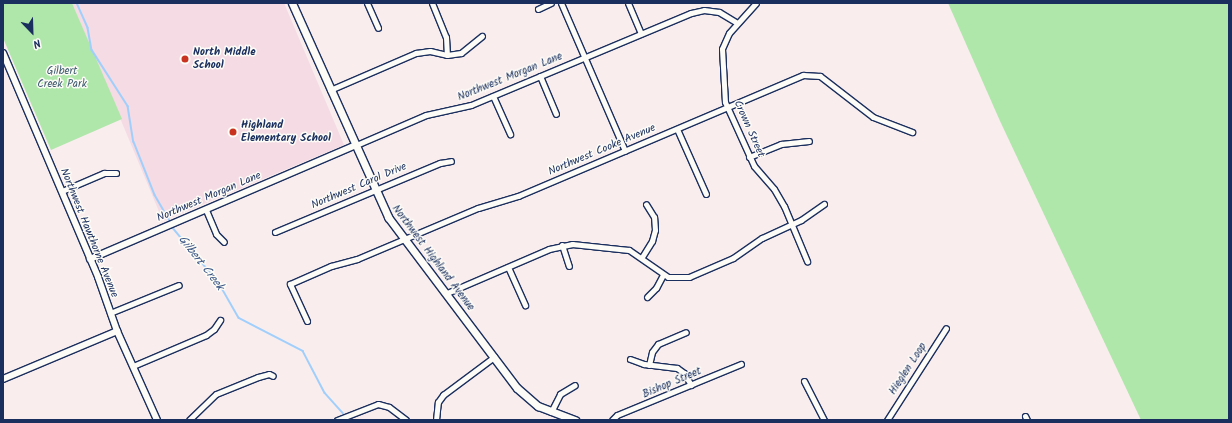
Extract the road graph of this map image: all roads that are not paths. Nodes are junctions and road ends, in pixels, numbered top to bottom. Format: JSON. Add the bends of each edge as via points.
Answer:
{"nodes":[{"id":1,"x":292,"y":3,"type":"edge"},
{"id":2,"x":367,"y":3,"type":"edge"},
{"id":3,"x":432,"y":3,"type":"edge"},
{"id":4,"x":551,"y":3,"type":"edge"},
{"id":5,"x":561,"y":3,"type":"edge"},
{"id":6,"x":628,"y":3,"type":"edge"},
{"id":7,"x":756,"y":3,"type":"edge"},
{"id":8,"x":538,"y":9,"type":"dead end"},
{"id":9,"x":737,"y":23,"type":"junction"},
{"id":10,"x":378,"y":28,"type":"dead end"},
{"id":11,"x":641,"y":33,"type":"junction"},
{"id":12,"x":482,"y":36,"type":"dead end"},
{"id":13,"x":3,"y":53,"type":"edge"},
{"id":14,"x":448,"y":55,"type":"junction"},
{"id":15,"x":584,"y":57,"type":"junction"},
{"id":16,"x":540,"y":76,"type":"junction"},
{"id":17,"x":330,"y":90,"type":"junction"},
{"id":18,"x":493,"y":96,"type":"junction"},
{"id":19,"x":727,"y":107,"type":"junction"},
{"id":20,"x":556,"y":114,"type":"dead end"},
{"id":21,"x":677,"y":129,"type":"junction"},
{"id":22,"x":912,"y":132,"type":"dead end"},
{"id":23,"x":510,"y":134,"type":"dead end"},
{"id":24,"x":809,"y":142,"type":"dead end"},
{"id":25,"x":354,"y":146,"type":"junction"},
{"id":26,"x":625,"y":151,"type":"junction"},
{"id":27,"x":749,"y":157,"type":"junction"},
{"id":28,"x":451,"y":161,"type":"dead end"},
{"id":29,"x":116,"y":173,"type":"dead end"},
{"id":30,"x":62,"y":191,"type":"junction"},
{"id":31,"x":374,"y":191,"type":"junction"},
{"id":32,"x":706,"y":194,"type":"dead end"},
{"id":33,"x":646,"y":204,"type":"dead end"},
{"id":34,"x":824,"y":204,"type":"dead end"},
{"id":35,"x":206,"y":210,"type":"junction"},
{"id":36,"x":792,"y":224,"type":"junction"},
{"id":37,"x":275,"y":232,"type":"dead end"},
{"id":38,"x":405,"y":239,"type":"junction"},
{"id":39,"x":224,"y":242,"type":"dead end"},
{"id":40,"x":562,"y":245,"type":"junction"},
{"id":41,"x":642,"y":257,"type":"junction"},
{"id":42,"x":90,"y":259,"type":"junction"},
{"id":43,"x":807,"y":260,"type":"dead end"},
{"id":44,"x":569,"y":266,"type":"dead end"},
{"id":45,"x":508,"y":267,"type":"junction"},
{"id":46,"x":663,"y":275,"type":"junction"},
{"id":47,"x":178,"y":285,"type":"dead end"},
{"id":48,"x":447,"y":293,"type":"junction"},
{"id":49,"x":647,"y":297,"type":"dead end"},
{"id":50,"x":524,"y":305,"type":"dead end"},
{"id":51,"x":110,"y":313,"type":"junction"},
{"id":52,"x":220,"y":320,"type":"dead end"},
{"id":53,"x":307,"y":321,"type":"dead end"},
{"id":54,"x":946,"y":328,"type":"dead end"},
{"id":55,"x":117,"y":331,"type":"junction"},
{"id":56,"x":686,"y":332,"type":"dead end"},
{"id":57,"x":494,"y":357,"type":"junction"},
{"id":58,"x":630,"y":359,"type":"dead end"},
{"id":59,"x":741,"y":364,"type":"dead end"},
{"id":60,"x":649,"y":365,"type":"junction"},
{"id":61,"x":133,"y":366,"type":"junction"},
{"id":62,"x":273,"y":376,"type":"dead end"},
{"id":63,"x":3,"y":379,"type":"edge"},
{"id":64,"x":804,"y":381,"type":"dead end"},
{"id":65,"x":575,"y":385,"type":"dead end"},
{"id":66,"x":691,"y":385,"type":"junction"},
{"id":67,"x":551,"y":412,"type":"junction"},
{"id":68,"x":157,"y":420,"type":"edge"},
{"id":69,"x":189,"y":420,"type":"edge"},
{"id":70,"x":337,"y":420,"type":"edge"},
{"id":71,"x":406,"y":420,"type":"edge"},
{"id":72,"x":436,"y":420,"type":"edge"},
{"id":73,"x":575,"y":420,"type":"edge"},
{"id":74,"x":612,"y":420,"type":"edge"},
{"id":75,"x":824,"y":420,"type":"edge"},
{"id":76,"x":887,"y":420,"type":"edge"}],
"edges":[{"from":1,"to":17,"type":"main road","name":"Northwest Highland Avenue"},
{"from":2,"to":10,"type":"street"},
{"from":3,"to":14,"type":"street","via":[[446,37]]},
{"from":4,"to":8,"type":"street"},
{"from":5,"to":15,"type":"street"},
{"from":6,"to":11,"type":"street"},
{"from":7,"to":9,"type":"street","name":"Crown Street"},
{"from":9,"to":11,"type":"street","name":"Northwest Morgan Lane","via":[[719,12],[704,10]]},
{"from":9,"to":19,"type":"street","name":"Crown Street","via":[[722,49]]},
{"from":11,"to":15,"type":"street","name":"Northwest Morgan Lane"},
{"from":12,"to":14,"type":"street","via":[[466,50]]},
{"from":13,"to":30,"type":"street","name":"Northwest Hawthorne Avenue"},
{"from":14,"to":17,"type":"street","via":[[430,51],[416,53]]},
{"from":15,"to":16,"type":"street","name":"Northwest Morgan Lane"},
{"from":15,"to":26,"type":"street"},
{"from":16,"to":18,"type":"street","name":"Northwest Morgan Lane"},
{"from":16,"to":20,"type":"street"},
{"from":17,"to":25,"type":"main road","name":"Northwest Highland Avenue"},
{"from":18,"to":23,"type":"street"},
{"from":18,"to":25,"type":"street","name":"Northwest Morgan Lane","via":[[465,107],[426,115]]},
{"from":19,"to":21,"type":"street","name":"Northwest Cooke Avenue"},
{"from":19,"to":22,"type":"street","name":"Northwest Cooke Avenue","via":[[803,76],[815,75],[825,79],[873,117]]},
{"from":19,"to":27,"type":"street","name":"Crown Street"},
{"from":21,"to":26,"type":"street","name":"Northwest Cooke Avenue"},
{"from":21,"to":32,"type":"street"},
{"from":24,"to":27,"type":"street","via":[[780,144]]},
{"from":25,"to":31,"type":"main road","name":"Northwest Highland Avenue"},
{"from":25,"to":35,"type":"street","name":"Northwest Morgan Lane"},
{"from":26,"to":38,"type":"street","name":"Northwest Cooke Avenue","via":[[518,196],[478,208]]},
{"from":27,"to":36,"type":"street","name":"Crown Street","via":[[758,172],[779,195]]},
{"from":28,"to":31,"type":"street","name":"Northwest Carol Drive","via":[[440,163]]},
{"from":29,"to":30,"type":"street","via":[[104,173]]},
{"from":30,"to":42,"type":"street","name":"Northwest Hawthorne Avenue"},
{"from":31,"to":37,"type":"street","name":"Northwest Carol Drive"},
{"from":31,"to":38,"type":"main road","name":"Northwest Highland Avenue","via":[[388,217]]},
{"from":33,"to":41,"type":"street","via":[[654,217],[655,230],[652,241]]},
{"from":34,"to":36,"type":"street"},
{"from":35,"to":39,"type":"street","via":[[216,234]]},
{"from":35,"to":42,"type":"street","name":"Northwest Morgan Lane"},
{"from":36,"to":43,"type":"street","name":"Crown Street"},
{"from":36,"to":46,"type":"street","via":[[762,238],[733,258],[698,273],[681,278]]},
{"from":38,"to":48,"type":"main road","name":"Northwest Highland Avenue"},
{"from":38,"to":53,"type":"street","name":"Northwest Cooke Avenue","via":[[290,284]]},
{"from":40,"to":41,"type":"street","via":[[607,246],[629,250]]},
{"from":40,"to":44,"type":"street"},
{"from":40,"to":45,"type":"street"},
{"from":41,"to":46,"type":"street"},
{"from":42,"to":51,"type":"street","name":"Northwest Hawthorne Avenue"},
{"from":45,"to":48,"type":"street"},
{"from":45,"to":50,"type":"street"},
{"from":46,"to":49,"type":"street"},
{"from":47,"to":51,"type":"street"},
{"from":48,"to":57,"type":"main road","name":"Northwest Highland Avenue"},
{"from":51,"to":55,"type":"street","name":"Northwest Hawthorne Avenue"},
{"from":52,"to":61,"type":"street","via":[[206,335]]},
{"from":54,"to":76,"type":"street","name":"Hieglen Loop"},
{"from":55,"to":61,"type":"street","name":"Northwest Hawthorne Avenue"},
{"from":55,"to":63,"type":"street"},
{"from":56,"to":60,"type":"street","via":[[658,344],[652,352]]},
{"from":57,"to":67,"type":"main road","name":"Northwest Highland Avenue","via":[[524,396]]},
{"from":57,"to":72,"type":"street","via":[[443,395],[438,402]]},
{"from":58,"to":60,"type":"street"},
{"from":59,"to":66,"type":"street","name":"Bishop Street"},
{"from":60,"to":66,"type":"street","via":[[677,368],[684,373]]},
{"from":61,"to":68,"type":"street","name":"Northwest Hawthorne Avenue"},
{"from":62,"to":69,"type":"street","via":[[258,376],[216,394]]},
{"from":64,"to":75,"type":"street"},
{"from":65,"to":67,"type":"street","via":[[560,394]]},
{"from":66,"to":74,"type":"street","name":"Bishop Street","via":[[620,414]]},
{"from":67,"to":73,"type":"main road","name":"Northwest Highland Avenue"},
{"from":70,"to":71,"type":"street","via":[[378,404],[389,407]]}]}
